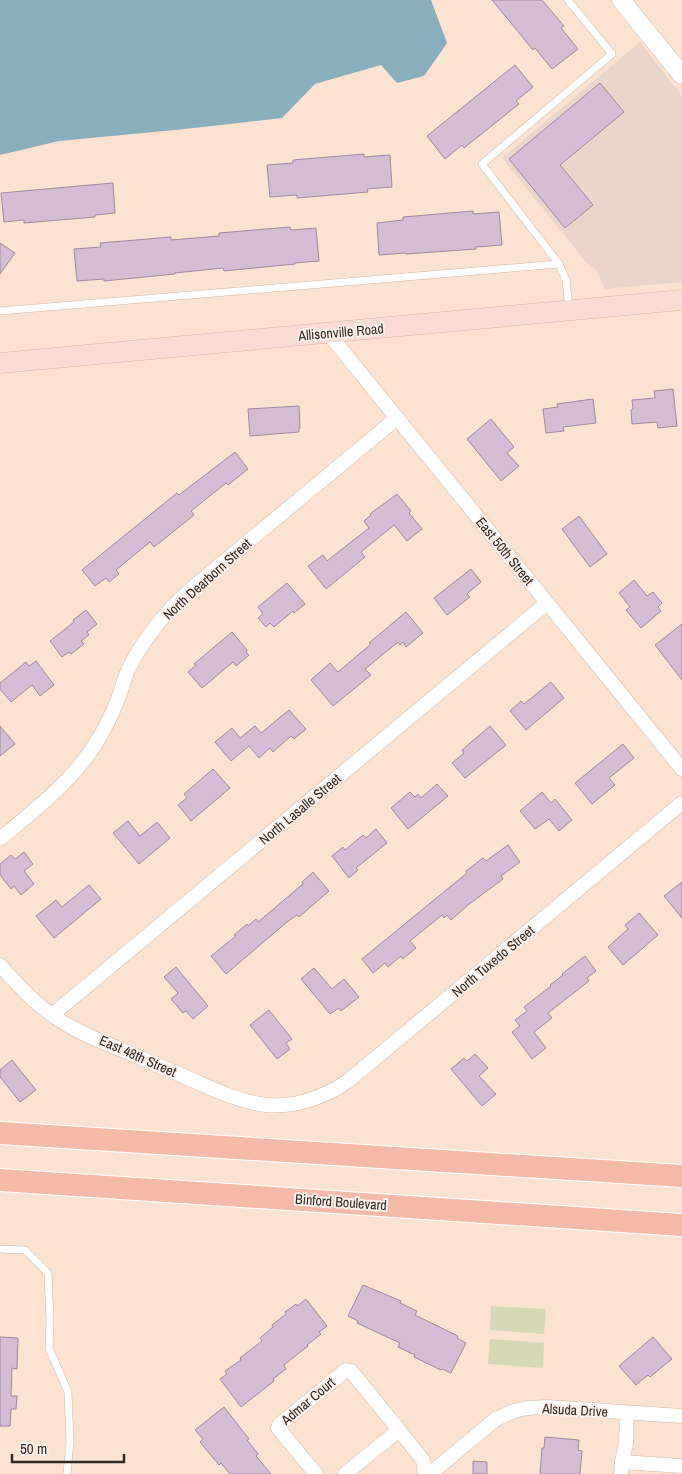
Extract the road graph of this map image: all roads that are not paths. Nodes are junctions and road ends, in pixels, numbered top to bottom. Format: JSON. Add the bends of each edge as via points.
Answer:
{"nodes":[{"id":1,"x":568,"y":0,"type":"edge"},
{"id":2,"x":621,"y":0,"type":"edge"},
{"id":3,"x":682,"y":76,"type":"edge"},
{"id":4,"x":559,"y":264,"type":"junction"},
{"id":5,"x":682,"y":300,"type":"edge"},
{"id":6,"x":0,"y":311,"type":"edge"},
{"id":7,"x":570,"y":311,"type":"junction"},
{"id":8,"x":328,"y":333,"type":"junction"},
{"id":9,"x":0,"y":363,"type":"edge"},
{"id":10,"x":397,"y":418,"type":"junction"},
{"id":11,"x":547,"y":603,"type":"junction"},
{"id":12,"x":682,"y":770,"type":"edge"},
{"id":13,"x":682,"y":803,"type":"edge"},
{"id":14,"x":0,"y":839,"type":"edge"},
{"id":15,"x":0,"y":965,"type":"edge"},
{"id":16,"x":52,"y":1015,"type":"junction"},
{"id":17,"x":296,"y":1103,"type":"joint"},
{"id":18,"x":0,"y":1133,"type":"edge"},
{"id":19,"x":682,"y":1176,"type":"edge"},
{"id":20,"x":0,"y":1180,"type":"edge"},
{"id":21,"x":682,"y":1225,"type":"edge"},
{"id":22,"x":0,"y":1249,"type":"edge"},
{"id":23,"x":627,"y":1413,"type":"junction"},
{"id":24,"x":682,"y":1416,"type":"edge"},
{"id":25,"x":399,"y":1430,"type":"junction"},
{"id":26,"x":682,"y":1466,"type":"edge"},
{"id":27,"x":622,"y":1468,"type":"edge"},
{"id":28,"x":68,"y":1474,"type":"edge"},
{"id":29,"x":316,"y":1474,"type":"edge"},
{"id":30,"x":345,"y":1474,"type":"edge"},
{"id":31,"x":425,"y":1474,"type":"edge"},
{"id":32,"x":430,"y":1474,"type":"edge"}],
"edges":[{"from":1,"to":4,"type":"lane","via":[[612,54],[482,164]]},
{"from":2,"to":3,"type":"street"},
{"from":4,"to":6,"type":"lane"},
{"from":4,"to":7,"type":"lane","via":[[566,280]]},
{"from":5,"to":7,"type":"main road","name":"Allisonville Road"},
{"from":7,"to":8,"type":"main road","name":"Allisonville Road"},
{"from":8,"to":9,"type":"main road","name":"Allisonville Road"},
{"from":8,"to":10,"type":"street","name":"East 50th Street"},
{"from":10,"to":11,"type":"street","name":"East 50th Street"},
{"from":10,"to":14,"type":"street","name":"North Dearborn Street","via":[[170,609],[135,657],[113,711],[93,748],[60,787]]},
{"from":11,"to":12,"type":"street","name":"East 50th Street"},
{"from":11,"to":16,"type":"street","name":"North Lasalle Street"},
{"from":13,"to":17,"type":"street","name":"North Tuxedo Street","via":[[348,1081],[324,1095]]},
{"from":15,"to":16,"type":"street","name":"East 48th Street","via":[[24,992]]},
{"from":16,"to":17,"type":"street","name":"East 48th Street","via":[[233,1098],[266,1105]]},
{"from":18,"to":19,"type":"main road"},
{"from":20,"to":21,"type":"main road","name":"Binford Boulevard"},
{"from":22,"to":28,"type":"lane","via":[[25,1250],[48,1273],[48,1348],[68,1392]]},
{"from":23,"to":24,"type":"street","name":"Alsuda Drive"},
{"from":23,"to":27,"type":"street"},
{"from":23,"to":32,"type":"street","name":"Alsuda Drive","via":[[547,1407],[514,1411],[491,1423]]},
{"from":25,"to":29,"type":"street","name":"Admar Court","via":[[351,1371],[346,1370],[278,1428]]},
{"from":25,"to":30,"type":"street"},
{"from":25,"to":31,"type":"street","name":"Admar Court","via":[[423,1460]]},
{"from":26,"to":27,"type":"street"}]}
